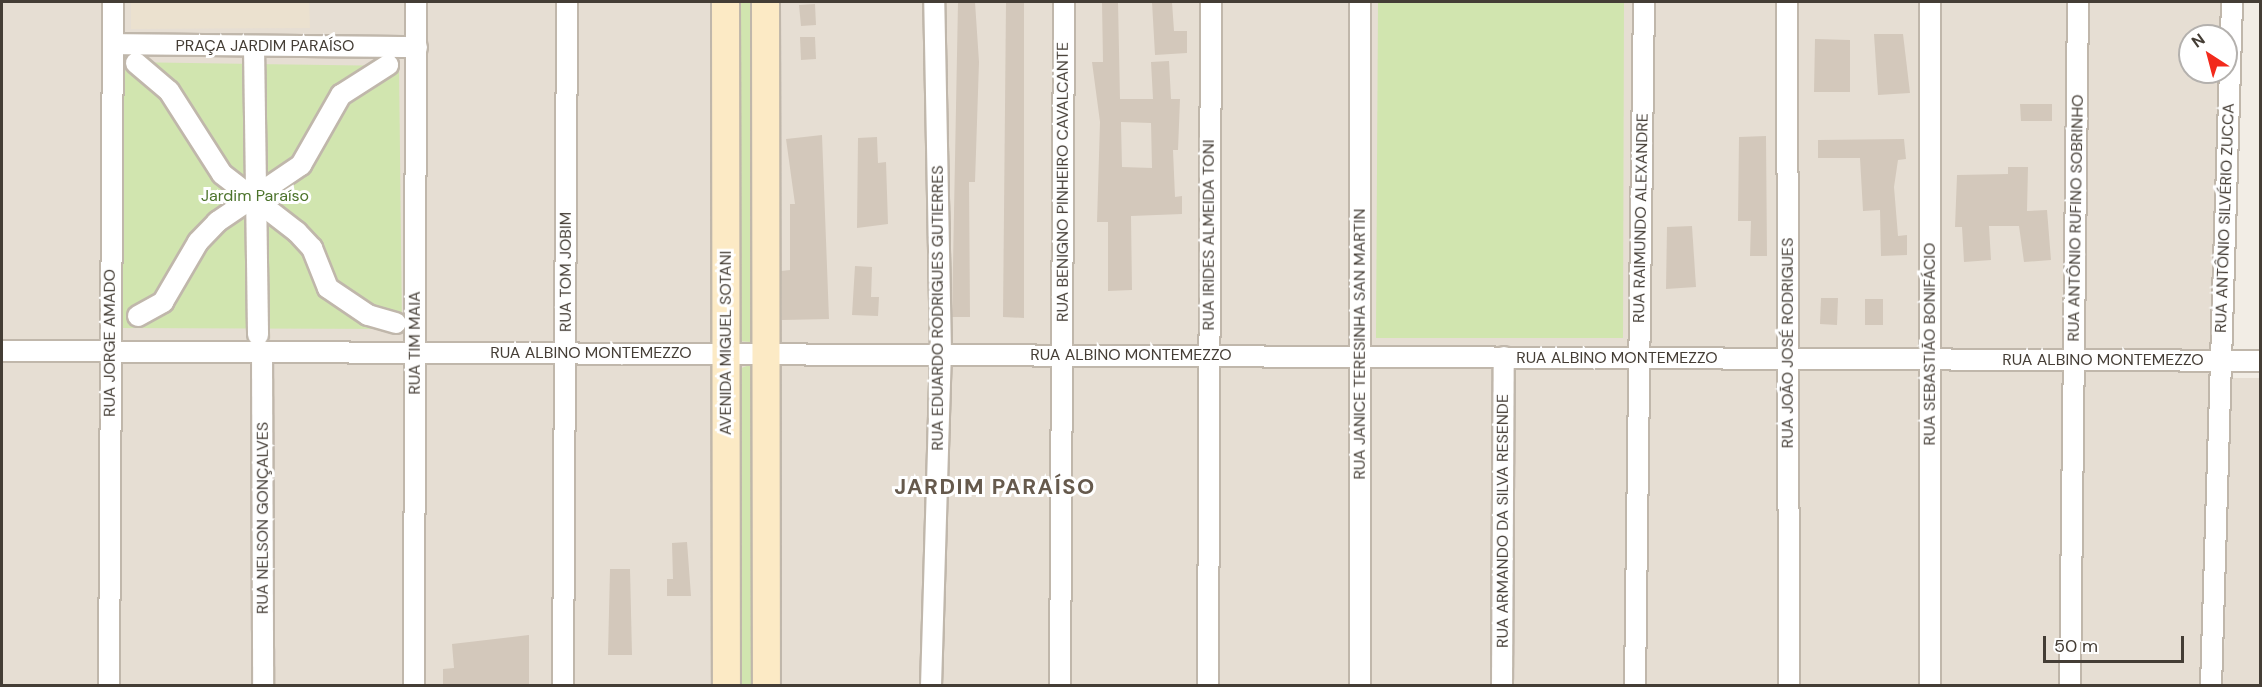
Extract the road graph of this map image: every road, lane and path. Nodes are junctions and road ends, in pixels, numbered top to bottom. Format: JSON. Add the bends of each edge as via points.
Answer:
{"nodes":[{"id":1,"x":113,"y":2,"type":"edge"},
{"id":2,"x":416,"y":2,"type":"edge"},
{"id":3,"x":567,"y":2,"type":"edge"},
{"id":4,"x":725,"y":2,"type":"edge"},
{"id":5,"x":765,"y":2,"type":"edge"},
{"id":6,"x":934,"y":2,"type":"edge"},
{"id":7,"x":1064,"y":2,"type":"edge"},
{"id":8,"x":1211,"y":2,"type":"edge"},
{"id":9,"x":1360,"y":2,"type":"edge"},
{"id":10,"x":1644,"y":2,"type":"edge"},
{"id":11,"x":1787,"y":2,"type":"edge"},
{"id":12,"x":1930,"y":2,"type":"edge"},
{"id":13,"x":2078,"y":2,"type":"edge"},
{"id":14,"x":2232,"y":2,"type":"edge"},
{"id":15,"x":114,"y":44,"type":"junction"},
{"id":16,"x":254,"y":46,"type":"junction"},
{"id":17,"x":417,"y":47,"type":"junction"},
{"id":18,"x":135,"y":63,"type":"dead end"},
{"id":19,"x":388,"y":65,"type":"dead end"},
{"id":20,"x":255,"y":197,"type":"junction"},
{"id":21,"x":138,"y":316,"type":"dead end"},
{"id":22,"x":396,"y":323,"type":"dead end"},
{"id":23,"x":260,"y":343,"type":"junction"},
{"id":24,"x":2,"y":351,"type":"edge"},
{"id":25,"x":110,"y":351,"type":"junction"},
{"id":26,"x":415,"y":352,"type":"junction"},
{"id":27,"x":566,"y":353,"type":"junction"},
{"id":28,"x":726,"y":354,"type":"junction"},
{"id":29,"x":766,"y":354,"type":"junction"},
{"id":30,"x":941,"y":354,"type":"junction"},
{"id":31,"x":1062,"y":355,"type":"junction"},
{"id":32,"x":1209,"y":356,"type":"junction"},
{"id":33,"x":1359,"y":357,"type":"junction"},
{"id":34,"x":1504,"y":357,"type":"junction"},
{"id":35,"x":1639,"y":358,"type":"junction"},
{"id":36,"x":1788,"y":359,"type":"junction"},
{"id":37,"x":1930,"y":359,"type":"junction"},
{"id":38,"x":2074,"y":360,"type":"junction"},
{"id":39,"x":2221,"y":360,"type":"junction"},
{"id":40,"x":2260,"y":361,"type":"edge"},
{"id":41,"x":109,"y":686,"type":"edge"},
{"id":42,"x":263,"y":686,"type":"edge"},
{"id":43,"x":414,"y":686,"type":"edge"},
{"id":44,"x":562,"y":686,"type":"edge"},
{"id":45,"x":726,"y":686,"type":"edge"},
{"id":46,"x":766,"y":686,"type":"edge"},
{"id":47,"x":931,"y":686,"type":"edge"},
{"id":48,"x":1060,"y":686,"type":"edge"},
{"id":49,"x":1208,"y":686,"type":"edge"},
{"id":50,"x":1360,"y":686,"type":"edge"},
{"id":51,"x":1502,"y":686,"type":"edge"},
{"id":52,"x":1635,"y":686,"type":"edge"},
{"id":53,"x":1789,"y":686,"type":"edge"},
{"id":54,"x":1930,"y":686,"type":"edge"},
{"id":55,"x":2070,"y":686,"type":"edge"},
{"id":56,"x":2211,"y":686,"type":"edge"}],
"edges":[{"from":1,"to":15,"type":"street","name":"RUA JORGE AMADO"},
{"from":2,"to":17,"type":"street","name":"RUA TIM MAIA"},
{"from":3,"to":27,"type":"street","name":"RUA TOM JOBIM"},
{"from":4,"to":28,"type":"street","name":"AVENIDA MIGUEL SOTANI"},
{"from":5,"to":29,"type":"street"},
{"from":6,"to":30,"type":"street","name":"RUA EDUARDO RODRIGUES GUTIERRES"},
{"from":7,"to":31,"type":"street","name":"RUA BENIGNO PINHEIRO CAVALCANTE"},
{"from":8,"to":32,"type":"street","name":"RUA IRIDES ALMEIDA TONI"},
{"from":9,"to":33,"type":"street","name":"RUA JANICE TERESINHA SAN MARTIN"},
{"from":10,"to":35,"type":"street","name":"RUA RAIMUNDO ALEXANDRE"},
{"from":11,"to":36,"type":"street","name":"RUA JOÃO JOSÉ RODRIGUES"},
{"from":12,"to":37,"type":"street","name":"RUA SEBASTIÃO BONIFÁCIO"},
{"from":13,"to":38,"type":"street","name":"RUA ANTÔNIO RUFINO SOBRINHO"},
{"from":14,"to":39,"type":"street","name":"RUA ANTÔNIO SILVÉRIO ZUCCA"},
{"from":15,"to":16,"type":"street","name":"PRAÇA JARDIM PARAÍSO"},
{"from":15,"to":25,"type":"street","name":"RUA JORGE AMADO"},
{"from":16,"to":17,"type":"street","name":"PRAÇA JARDIM PARAÍSO"},
{"from":16,"to":20,"type":"street","name":"RUA NELSON GONÇALVES"},
{"from":17,"to":26,"type":"street","name":"RUA TIM MAIA"},
{"from":18,"to":20,"type":"street","via":[[169,91],[211,161]]},
{"from":19,"to":20,"type":"street","via":[[341,95],[301,165]]},
{"from":20,"to":21,"type":"street","via":[[198,242],[163,302]]},
{"from":20,"to":22,"type":"street","via":[[312,248],[328,288],[368,315]]},
{"from":20,"to":23,"type":"street","name":"RUA NELSON GONÇALVES"},
{"from":23,"to":25,"type":"street","name":"RUA ALBINO MONTEMEZZO"},
{"from":23,"to":26,"type":"street","name":"RUA ALBINO MONTEMEZZO"},
{"from":23,"to":42,"type":"street","name":"RUA NELSON GONÇALVES"},
{"from":24,"to":25,"type":"street","name":"RUA ALBINO MONTEMEZZO"},
{"from":25,"to":41,"type":"street","name":"RUA JORGE AMADO"},
{"from":26,"to":27,"type":"street","name":"RUA ALBINO MONTEMEZZO"},
{"from":26,"to":43,"type":"street","name":"RUA TIM MAIA"},
{"from":27,"to":28,"type":"street","name":"RUA ALBINO MONTEMEZZO"},
{"from":27,"to":44,"type":"street","name":"RUA TOM JOBIM"},
{"from":28,"to":29,"type":"street","name":"RUA ALBINO MONTEMEZZO"},
{"from":28,"to":45,"type":"street","name":"AVENIDA MIGUEL SOTANI"},
{"from":29,"to":30,"type":"street","name":"RUA ALBINO MONTEMEZZO"},
{"from":29,"to":46,"type":"street"},
{"from":30,"to":31,"type":"street","name":"RUA ALBINO MONTEMEZZO"},
{"from":30,"to":47,"type":"street","name":"RUA EDUARDO RODRIGUES GUTIERRES"},
{"from":31,"to":32,"type":"street","name":"RUA ALBINO MONTEMEZZO"},
{"from":31,"to":48,"type":"street","name":"RUA BENIGNO PINHEIRO CAVALCANTE"},
{"from":32,"to":33,"type":"street","name":"RUA ALBINO MONTEMEZZO"},
{"from":32,"to":49,"type":"street","name":"RUA IRIDES ALMEIDA TONI"},
{"from":33,"to":34,"type":"street","name":"RUA ALBINO MONTEMEZZO"},
{"from":33,"to":50,"type":"street","name":"RUA JANICE TERESINHA SAN MARTIN"},
{"from":34,"to":35,"type":"street","name":"RUA ALBINO MONTEMEZZO"},
{"from":34,"to":51,"type":"street","name":"RUA ARMANDO DA SILVA RESENDE"},
{"from":35,"to":36,"type":"street","name":"RUA ALBINO MONTEMEZZO"},
{"from":35,"to":52,"type":"street","name":"RUA RAIMUNDO ALEXANDRE"},
{"from":36,"to":37,"type":"street","name":"RUA ALBINO MONTEMEZZO"},
{"from":36,"to":53,"type":"street","name":"RUA JOÃO JOSÉ RODRIGUES"},
{"from":37,"to":38,"type":"street","name":"RUA ALBINO MONTEMEZZO"},
{"from":37,"to":54,"type":"street","name":"RUA SEBASTIÃO BONIFÁCIO"},
{"from":38,"to":39,"type":"street","name":"RUA ALBINO MONTEMEZZO"},
{"from":38,"to":55,"type":"street","name":"RUA ANTÔNIO RUFINO SOBRINHO"},
{"from":39,"to":40,"type":"street","name":"RUA ALBINO MONTEMEZZO"},
{"from":39,"to":56,"type":"street","name":"RUA ANTÔNIO SILVÉRIO ZUCCA"}]}
